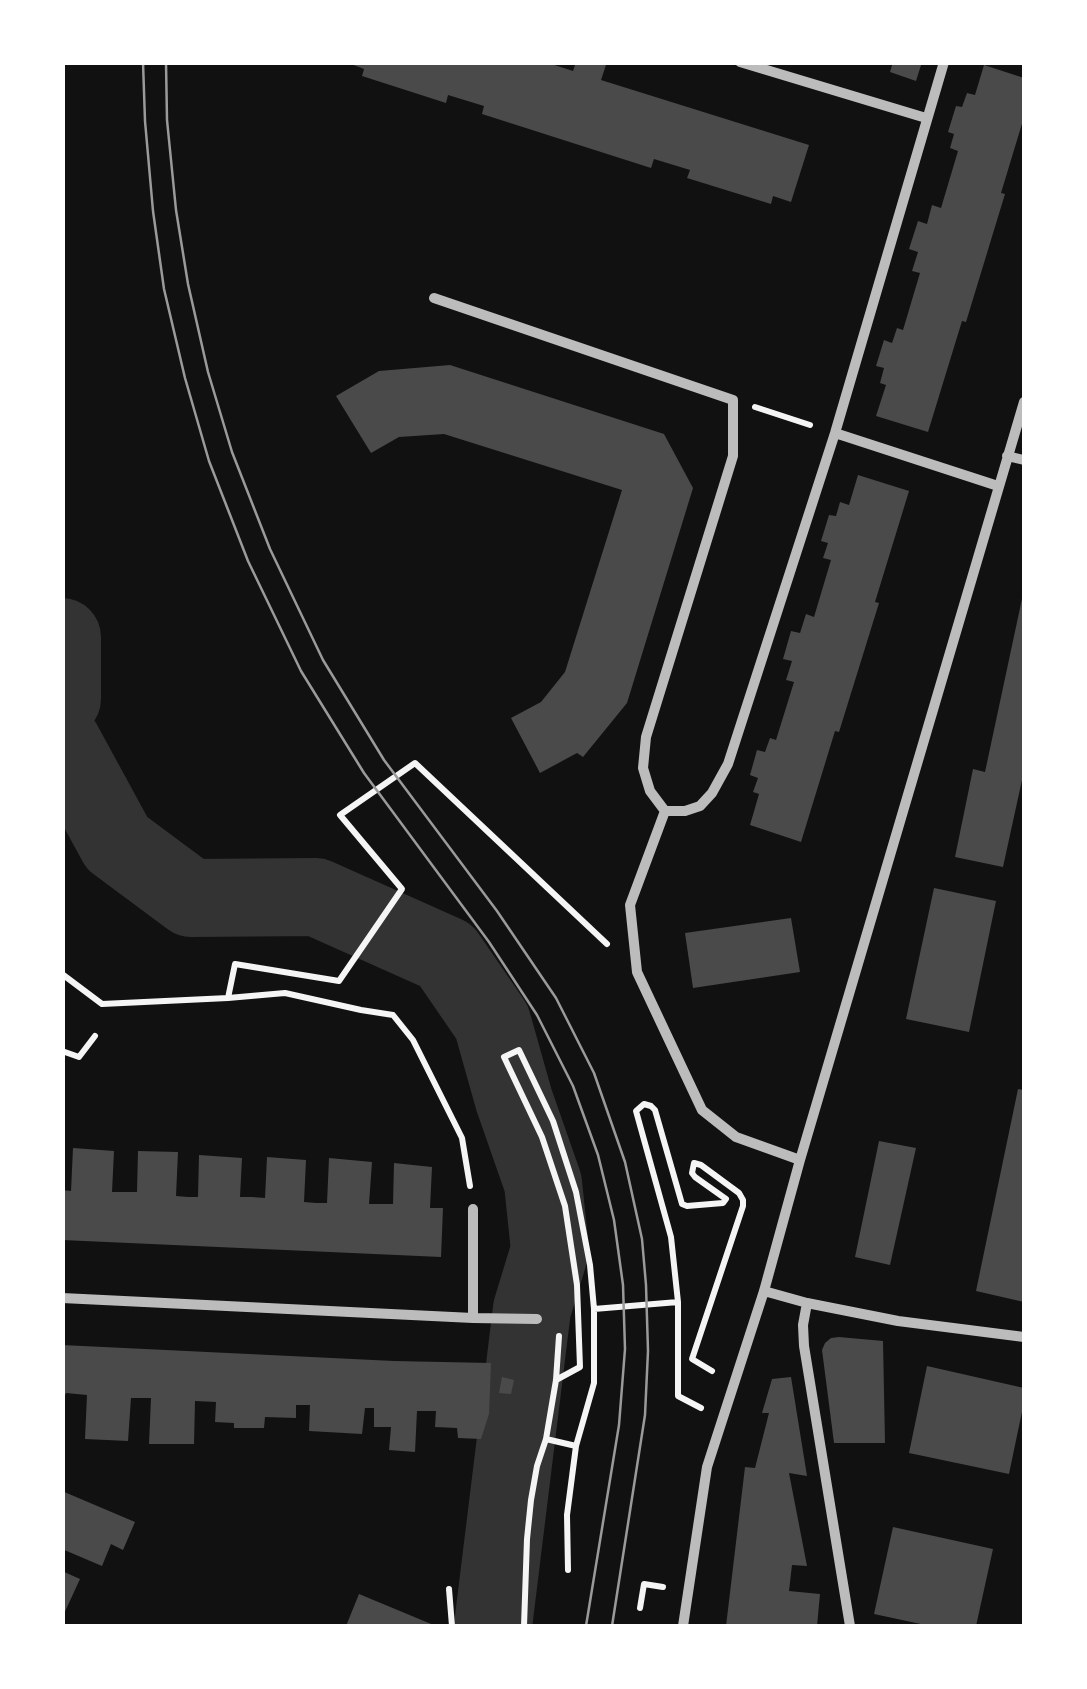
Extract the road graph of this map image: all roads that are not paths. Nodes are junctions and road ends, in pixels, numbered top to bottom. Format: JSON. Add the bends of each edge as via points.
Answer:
{"nodes":[{"id":1,"x":740,"y":62,"type":"edge"},
{"id":2,"x":944,"y":62,"type":"edge"},
{"id":3,"x":926,"y":118,"type":"junction"},
{"id":4,"x":434,"y":298,"type":"dead end"},
{"id":5,"x":1024,"y":402,"type":"edge"},
{"id":6,"x":835,"y":433,"type":"junction"},
{"id":7,"x":1007,"y":456,"type":"junction"},
{"id":8,"x":1024,"y":460,"type":"edge"},
{"id":9,"x":998,"y":486,"type":"junction"},
{"id":10,"x":665,"y":810,"type":"junction"},
{"id":11,"x":800,"y":1160,"type":"junction"},
{"id":12,"x":473,"y":1209,"type":"dead end"},
{"id":13,"x":764,"y":1291,"type":"junction"},
{"id":14,"x":62,"y":1298,"type":"edge"},
{"id":15,"x":807,"y":1303,"type":"junction"},
{"id":16,"x":473,"y":1318,"type":"junction"},
{"id":17,"x":537,"y":1318,"type":"dead end"},
{"id":18,"x":1024,"y":1336,"type":"edge"},
{"id":19,"x":683,"y":1626,"type":"edge"},
{"id":20,"x":850,"y":1626,"type":"edge"}],
"edges":[{"from":1,"to":3,"type":"street"},
{"from":2,"to":3,"type":"street"},
{"from":3,"to":6,"type":"street"},
{"from":4,"to":10,"type":"street","via":[[733,400],[732,456],[646,738],[650,791]]},
{"from":5,"to":7,"type":"street"},
{"from":6,"to":9,"type":"street"},
{"from":6,"to":10,"type":"street","via":[[728,764],[700,806]]},
{"from":7,"to":8,"type":"street"},
{"from":7,"to":9,"type":"street"},
{"from":9,"to":11,"type":"street"},
{"from":10,"to":11,"type":"street","via":[[630,904],[637,972],[702,1110],[736,1137]]},
{"from":11,"to":13,"type":"street"},
{"from":12,"to":16,"type":"street"},
{"from":13,"to":15,"type":"street"},
{"from":13,"to":19,"type":"street","via":[[707,1467]]},
{"from":14,"to":16,"type":"street"},
{"from":15,"to":18,"type":"street"},
{"from":15,"to":20,"type":"street","via":[[804,1346]]},
{"from":16,"to":17,"type":"street"}]}
